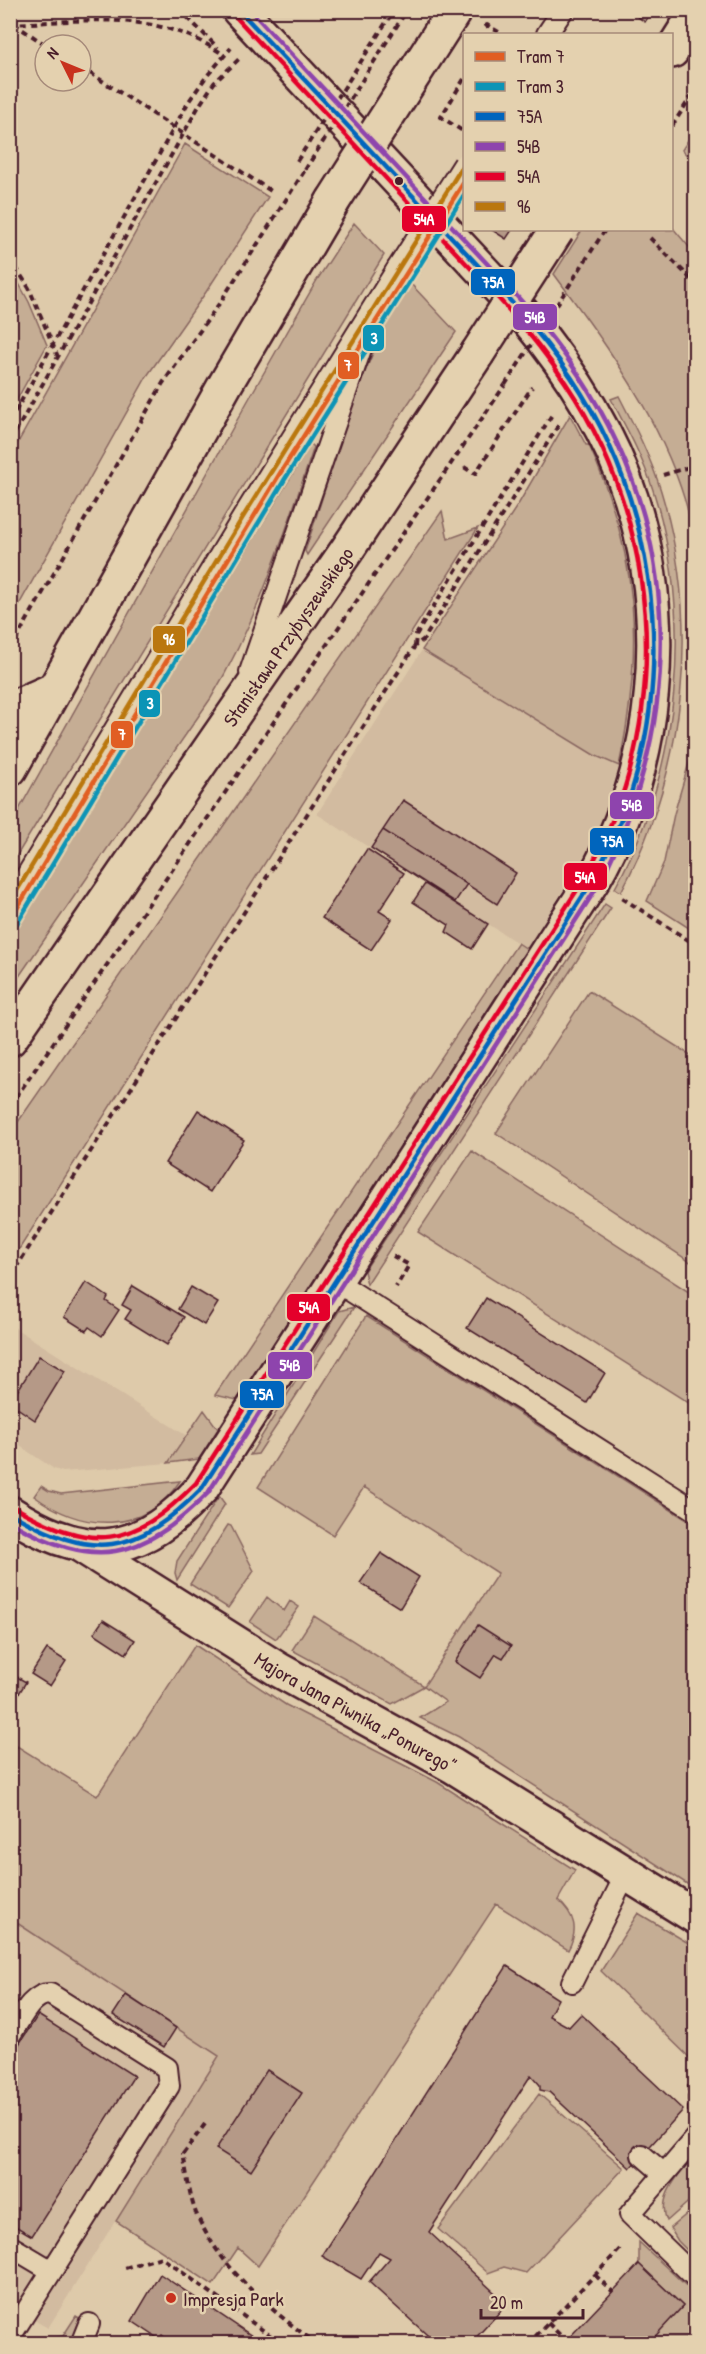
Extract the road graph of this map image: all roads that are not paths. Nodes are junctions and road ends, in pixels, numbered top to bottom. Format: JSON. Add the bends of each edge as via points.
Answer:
{"nodes":[{"id":1,"x":239,"y":10,"type":"edge"},
{"id":2,"x":455,"y":10,"type":"edge"},
{"id":3,"x":563,"y":10,"type":"edge"},
{"id":4,"x":696,"y":13,"type":"edge"},
{"id":5,"x":549,"y":33,"type":"edge"},
{"id":6,"x":673,"y":49,"type":"edge"},
{"id":7,"x":463,"y":167,"type":"edge"},
{"id":8,"x":555,"y":231,"type":"edge"},
{"id":9,"x":382,"y":293,"type":"junction"},
{"id":10,"x":55,"y":689,"type":"junction"},
{"id":11,"x":10,"y":709,"type":"edge"},
{"id":12,"x":227,"y":724,"type":"junction"},
{"id":13,"x":10,"y":769,"type":"edge"},
{"id":14,"x":10,"y":903,"type":"edge"},
{"id":15,"x":10,"y":1040,"type":"edge"},
{"id":16,"x":335,"y":1281,"type":"junction"},
{"id":17,"x":696,"y":1511,"type":"edge"},
{"id":18,"x":10,"y":1514,"type":"edge"},
{"id":19,"x":82,"y":1546,"type":"junction"},
{"id":20,"x":626,"y":1875,"type":"junction"},
{"id":21,"x":696,"y":1917,"type":"edge"},
{"id":22,"x":572,"y":1982,"type":"dead end"},
{"id":23,"x":10,"y":2035,"type":"edge"},
{"id":24,"x":696,"y":2137,"type":"edge"},
{"id":25,"x":642,"y":2155,"type":"dead end"},
{"id":26,"x":664,"y":2174,"type":"junction"},
{"id":27,"x":10,"y":2246,"type":"edge"},
{"id":28,"x":52,"y":2271,"type":"junction"},
{"id":29,"x":696,"y":2278,"type":"edge"},
{"id":30,"x":89,"y":2324,"type":"dead end"},
{"id":31,"x":10,"y":2337,"type":"edge"},
{"id":32,"x":81,"y":2343,"type":"edge"}],
"edges":[{"from":1,"to":16,"type":"street","via":[[531,323],[580,391],[620,468],[639,528],[651,592],[652,682],[647,725],[628,803],[609,852]]},
{"from":2,"to":10,"type":"street","bridge":true,"via":[[333,201]]},
{"from":3,"to":5,"type":"lane"},
{"from":4,"to":6,"type":"street"},
{"from":7,"to":9,"type":"lane","bridge":true},
{"from":8,"to":12,"type":"street","name":"Stanisława Przybyszewskiego","bridge":true},
{"from":9,"to":12,"type":"lane","via":[[257,656]]},
{"from":9,"to":14,"type":"lane"},
{"from":10,"to":11,"type":"street"},
{"from":10,"to":13,"type":"street"},
{"from":12,"to":15,"type":"street","name":"Stanisława Przybyszewskiego"},
{"from":16,"to":17,"type":"lane"},
{"from":16,"to":19,"type":"street","via":[[202,1488],[179,1514],[150,1534],[115,1545]]},
{"from":18,"to":19,"type":"street","name":"Majora Jana Piwnika „Ponurego”","via":[[61,1541]]},
{"from":19,"to":20,"type":"street","name":"Majora Jana Piwnika „Ponurego”","via":[[279,1670],[453,1766]]},
{"from":20,"to":21,"type":"street","name":"Majora Jana Piwnika „Ponurego”"},
{"from":20,"to":22,"type":"lane"},
{"from":23,"to":28,"type":"lane","via":[[34,1999],[42,1993],[50,1994],[167,2067],[169,2086]]},
{"from":24,"to":26,"type":"lane"},
{"from":25,"to":26,"type":"lane"},
{"from":26,"to":29,"type":"lane","via":[[630,2214]]},
{"from":27,"to":28,"type":"lane"},
{"from":28,"to":31,"type":"lane"},
{"from":30,"to":32,"type":"lane"}]}
